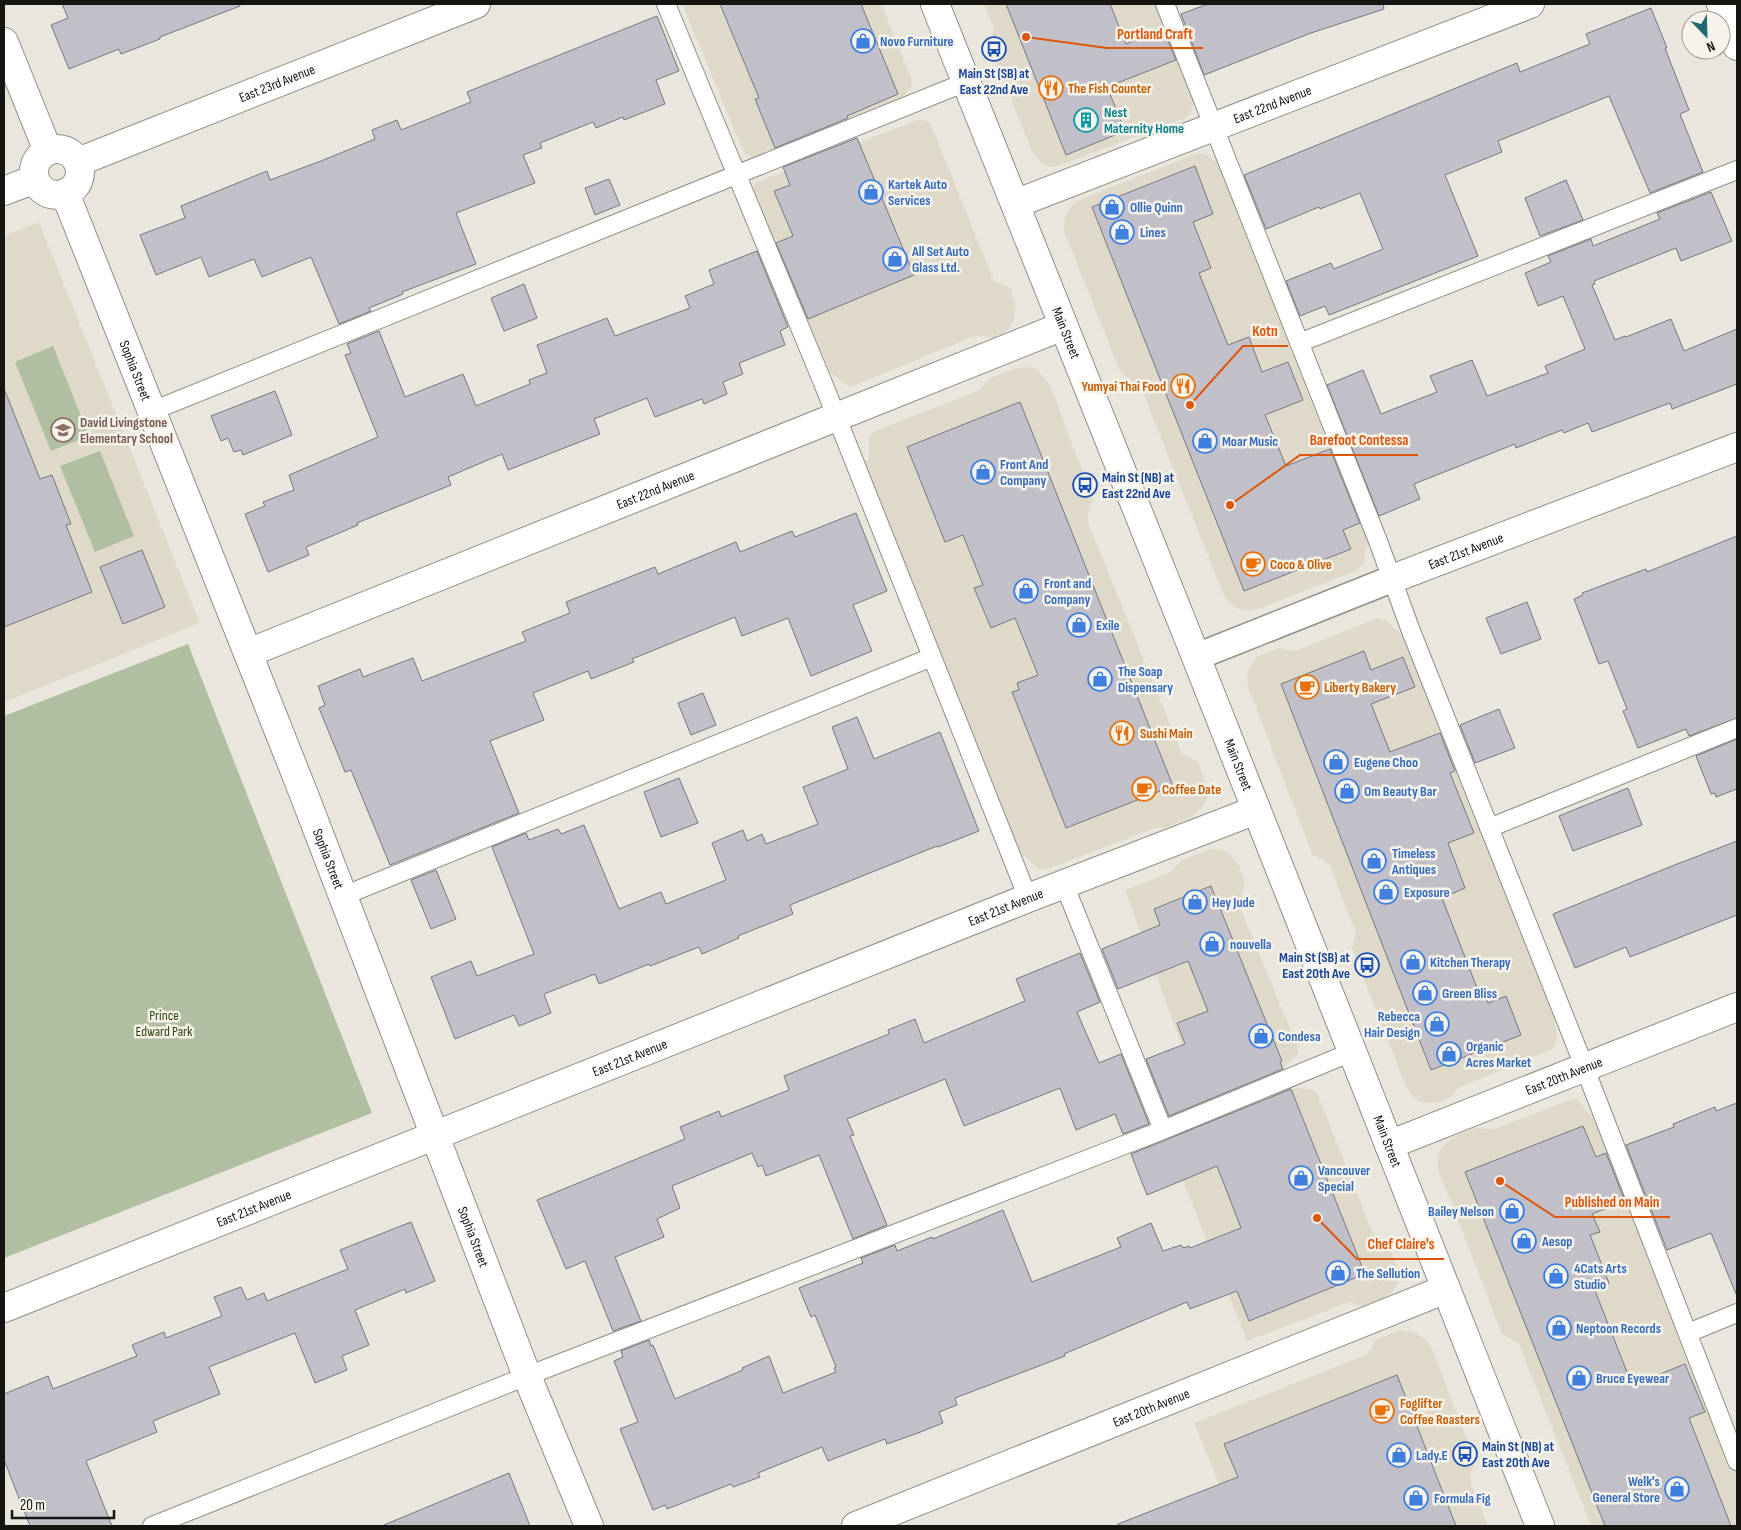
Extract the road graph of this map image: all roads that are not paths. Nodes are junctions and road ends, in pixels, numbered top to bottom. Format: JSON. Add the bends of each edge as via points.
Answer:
{"nodes":[{"id":1,"x":476,"y":4,"type":"edge"},
{"id":2,"x":666,"y":4,"type":"edge"},
{"id":3,"x":934,"y":4,"type":"edge"},
{"id":4,"x":1165,"y":4,"type":"edge"},
{"id":5,"x":1530,"y":4,"type":"edge"},
{"id":6,"x":1721,"y":4,"type":"edge"},
{"id":7,"x":4,"y":42,"type":"edge"},
{"id":8,"x":1737,"y":46,"type":"edge"},
{"id":9,"x":966,"y":82,"type":"junction"},
{"id":10,"x":1214,"y":127,"type":"junction"},
{"id":11,"x":48,"y":150,"type":"junction"},
{"id":12,"x":78,"y":162,"type":"junction"},
{"id":13,"x":1737,"y":170,"type":"edge"},
{"id":14,"x":736,"y":176,"type":"junction"},
{"id":15,"x":35,"y":179,"type":"junction"},
{"id":16,"x":4,"y":191,"type":"edge"},
{"id":17,"x":65,"y":193,"type":"junction"},
{"id":18,"x":1015,"y":204,"type":"junction"},
{"id":19,"x":1063,"y":326,"type":"junction"},
{"id":20,"x":1298,"y":343,"type":"junction"},
{"id":21,"x":152,"y":411,"type":"junction"},
{"id":22,"x":836,"y":416,"type":"junction"},
{"id":23,"x":1737,"y":448,"type":"edge"},
{"id":24,"x":1392,"y":579,"type":"junction"},
{"id":25,"x":248,"y":653,"type":"junction"},
{"id":26,"x":1196,"y":657,"type":"junction"},
{"id":27,"x":932,"y":658,"type":"junction"},
{"id":28,"x":1737,"y":728,"type":"edge"},
{"id":29,"x":1256,"y":810,"type":"junction"},
{"id":30,"x":1489,"y":828,"type":"junction"},
{"id":31,"x":1064,"y":884,"type":"junction"},
{"id":32,"x":342,"y":896,"type":"junction"},
{"id":33,"x":1028,"y":898,"type":"junction"},
{"id":34,"x":1737,"y":1007,"type":"edge"},
{"id":35,"x":1352,"y":1052,"type":"junction"},
{"id":36,"x":1584,"y":1066,"type":"junction"},
{"id":37,"x":1163,"y":1130,"type":"junction"},
{"id":38,"x":435,"y":1136,"type":"junction"},
{"id":39,"x":1389,"y":1145,"type":"junction"},
{"id":40,"x":1446,"y":1289,"type":"junction"},
{"id":41,"x":4,"y":1308,"type":"edge"},
{"id":42,"x":1737,"y":1313,"type":"edge"},
{"id":43,"x":1688,"y":1333,"type":"junction"},
{"id":44,"x":527,"y":1376,"type":"junction"},
{"id":45,"x":1737,"y":1461,"type":"edge"},
{"id":46,"x":152,"y":1526,"type":"edge"},
{"id":47,"x":589,"y":1526,"type":"edge"},
{"id":48,"x":856,"y":1526,"type":"edge"},
{"id":49,"x":1540,"y":1526,"type":"edge"}],
"edges":[{"from":1,"to":12,"type":"street","name":"East 23rd Avenue"},
{"from":2,"to":14,"type":"lane"},
{"from":3,"to":9,"type":"street","name":"Main Street"},
{"from":4,"to":10,"type":"lane"},
{"from":5,"to":10,"type":"street","name":"East 22nd Avenue"},
{"from":6,"to":8,"type":"street"},
{"from":7,"to":11,"type":"street"},
{"from":9,"to":14,"type":"lane"},
{"from":9,"to":18,"type":"street","name":"Main Street"},
{"from":10,"to":18,"type":"street","name":"East 22nd Avenue"},
{"from":10,"to":20,"type":"lane"},
{"from":11,"to":12,"type":"street","via":[[62,149]]},
{"from":11,"to":15,"type":"street","via":[[34,165]]},
{"from":12,"to":17,"type":"street","via":[[79,177],[71,190]]},
{"from":13,"to":20,"type":"lane"},
{"from":14,"to":21,"type":"lane"},
{"from":14,"to":22,"type":"lane"},
{"from":15,"to":16,"type":"street"},
{"from":15,"to":17,"type":"street","via":[[38,186],[50,194]]},
{"from":17,"to":21,"type":"street","name":"Sophia Street"},
{"from":18,"to":19,"type":"street","name":"Main Street"},
{"from":19,"to":22,"type":"street","name":"East 22nd Avenue"},
{"from":19,"to":26,"type":"street","name":"Main Street"},
{"from":20,"to":24,"type":"lane"},
{"from":21,"to":25,"type":"street","name":"Sophia Street"},
{"from":22,"to":25,"type":"street","name":"East 22nd Avenue"},
{"from":22,"to":27,"type":"lane"},
{"from":23,"to":24,"type":"street","name":"East 21st Avenue"},
{"from":24,"to":26,"type":"street","name":"East 21st Avenue"},
{"from":24,"to":30,"type":"lane"},
{"from":25,"to":32,"type":"street","name":"Sophia Street"},
{"from":26,"to":29,"type":"street","name":"Main Street"},
{"from":27,"to":32,"type":"lane"},
{"from":27,"to":33,"type":"lane"},
{"from":28,"to":30,"type":"lane"},
{"from":29,"to":31,"type":"street","name":"East 21st Avenue"},
{"from":29,"to":35,"type":"street","name":"Main Street"},
{"from":30,"to":36,"type":"lane"},
{"from":31,"to":33,"type":"street","name":"East 21st Avenue"},
{"from":31,"to":37,"type":"lane"},
{"from":32,"to":38,"type":"street","name":"Sophia Street"},
{"from":33,"to":38,"type":"street","name":"East 21st Avenue"},
{"from":34,"to":36,"type":"street","name":"East 20th Avenue"},
{"from":35,"to":37,"type":"lane"},
{"from":35,"to":39,"type":"street","name":"Main Street"},
{"from":36,"to":39,"type":"street","name":"East 20th Avenue"},
{"from":36,"to":43,"type":"lane"},
{"from":37,"to":44,"type":"lane"},
{"from":38,"to":41,"type":"street","name":"East 21st Avenue"},
{"from":38,"to":44,"type":"street","name":"Sophia Street"},
{"from":39,"to":40,"type":"street","name":"Main Street"},
{"from":40,"to":48,"type":"street","name":"East 20th Avenue"},
{"from":40,"to":49,"type":"street","name":"Main Street"},
{"from":42,"to":43,"type":"lane"},
{"from":43,"to":45,"type":"lane"},
{"from":44,"to":46,"type":"lane"},
{"from":44,"to":47,"type":"street","name":"Sophia Street"}]}
